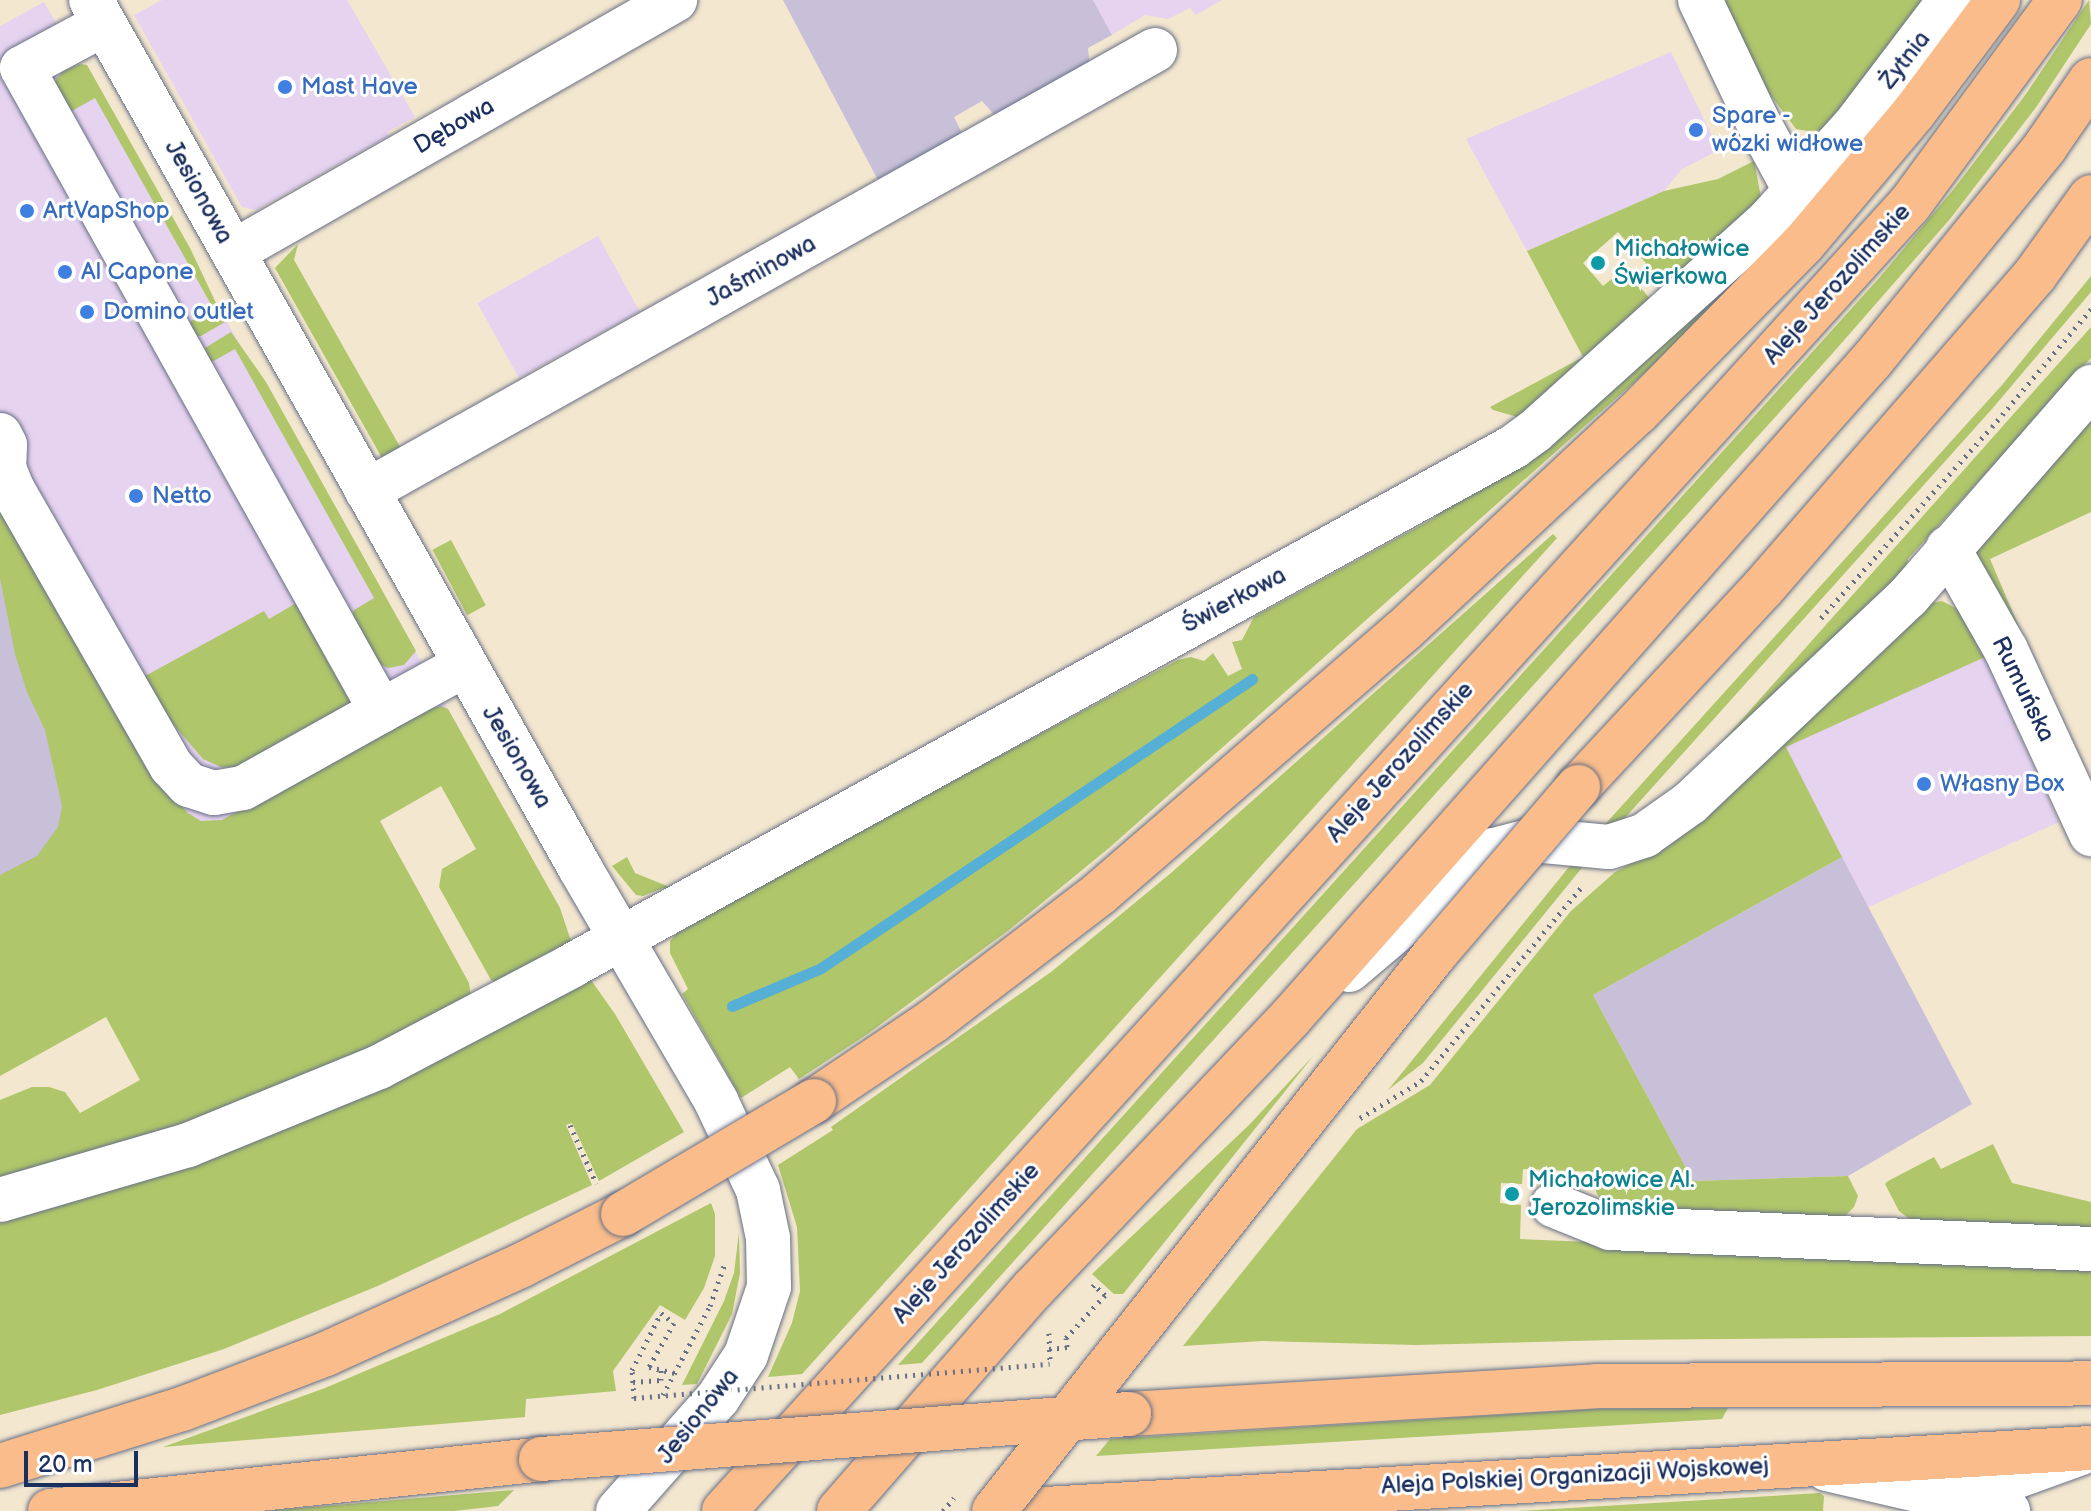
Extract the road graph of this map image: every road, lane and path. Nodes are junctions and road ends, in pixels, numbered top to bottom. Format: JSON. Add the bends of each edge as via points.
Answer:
{"nodes":[{"id":1,"x":675,"y":0,"type":"edge"},
{"id":2,"x":1700,"y":0,"type":"edge"},
{"id":3,"x":1950,"y":0,"type":"edge"},
{"id":4,"x":1998,"y":0,"type":"edge"},
{"id":5,"x":2060,"y":0,"type":"edge"},
{"id":6,"x":97,"y":12,"type":"edge"},
{"id":7,"x":1155,"y":50,"type":"dead end"},
{"id":8,"x":11,"y":74,"type":"edge"},
{"id":9,"x":2091,"y":80,"type":"edge"},
{"id":10,"x":1795,"y":190,"type":"junction"},
{"id":11,"x":2091,"y":197,"type":"edge"},
{"id":12,"x":233,"y":252,"type":"junction"},
{"id":13,"x":2091,"y":309,"type":"edge"},
{"id":14,"x":2091,"y":387,"type":"edge"},
{"id":15,"x":3,"y":440,"type":"edge"},
{"id":16,"x":367,"y":491,"type":"junction"},
{"id":17,"x":1948,"y":548,"type":"junction"},
{"id":18,"x":117,"y":616,"type":"dead end"},
{"id":19,"x":1818,"y":622,"type":"dead end"},
{"id":20,"x":465,"y":665,"type":"junction"},
{"id":21,"x":381,"y":711,"type":"junction"},
{"id":22,"x":2091,"y":834,"type":"edge"},
{"id":23,"x":1590,"y":876,"type":"dead end"},
{"id":24,"x":621,"y":938,"type":"junction"},
{"id":25,"x":1291,"y":1017,"type":"junction"},
{"id":26,"x":1378,"y":1109,"type":"dead end"},
{"id":27,"x":570,"y":1125,"type":"dead end"},
{"id":28,"x":609,"y":1198,"type":"junction"},
{"id":29,"x":0,"y":1200,"type":"edge"},
{"id":30,"x":1553,"y":1205,"type":"dead end"},
{"id":31,"x":2091,"y":1249,"type":"edge"},
{"id":32,"x":1094,"y":1285,"type":"dead end"},
{"id":33,"x":1048,"y":1335,"type":"dead end"},
{"id":34,"x":1049,"y":1349,"type":"junction"},
{"id":35,"x":661,"y":1370,"type":"junction"},
{"id":36,"x":675,"y":1373,"type":"dead end"},
{"id":37,"x":633,"y":1382,"type":"junction"},
{"id":38,"x":2091,"y":1383,"type":"edge"},
{"id":39,"x":2091,"y":1449,"type":"edge"},
{"id":40,"x":1801,"y":1462,"type":"junction"},
{"id":41,"x":0,"y":1466,"type":"edge"},
{"id":42,"x":1939,"y":1505,"type":"edge"},
{"id":43,"x":1031,"y":1509,"type":"edge"},
{"id":44,"x":50,"y":1511,"type":"edge"},
{"id":45,"x":618,"y":1511,"type":"edge"},
{"id":46,"x":724,"y":1511,"type":"edge"},
{"id":47,"x":839,"y":1511,"type":"edge"},
{"id":48,"x":994,"y":1511,"type":"edge"},
{"id":49,"x":2008,"y":1511,"type":"edge"}],
"edges":[{"from":1,"to":12,"type":"street","name":"Dębowa"},
{"from":2,"to":10,"type":"street"},
{"from":3,"to":10,"type":"street","name":"Żytnia","via":[[1864,114]]},
{"from":4,"to":28,"type":"main road","bridge":true,"via":[[1915,111],[1804,243],[1637,413],[1414,621],[1099,894],[933,1021],[814,1101]]},
{"from":5,"to":46,"type":"main road","name":"Aleje Jerozolimskie","via":[[1890,227]]},
{"from":6,"to":8,"type":"street"},
{"from":6,"to":12,"type":"street","name":"Jesionowa"},
{"from":7,"to":16,"type":"street","name":"Jaśminowa"},
{"from":8,"to":21,"type":"street"},
{"from":9,"to":25,"type":"main road","via":[[2045,147],[1873,359]]},
{"from":10,"to":24,"type":"street","name":"Świerkowa","via":[[1729,258],[1513,447]]},
{"from":11,"to":48,"type":"main road","bridge":true,"via":[[2035,275],[1435,954]]},
{"from":12,"to":16,"type":"street","name":"Jesionowa"},
{"from":13,"to":19,"type":"path"},
{"from":14,"to":17,"type":"street"},
{"from":15,"to":18,"type":"street","via":[[37,474]]},
{"from":15,"to":21,"type":"street","via":[[4,468],[13,490],[171,766],[189,785],[214,793],[243,788]]},
{"from":16,"to":20,"type":"street","name":"Jesionowa"},
{"from":17,"to":22,"type":"street","name":"Rumuńska","via":[[2006,650]]},
{"from":17,"to":25,"type":"street","via":[[1908,597],[1700,794],[1656,828],[1609,847],[1533,840],[1490,851]]},
{"from":20,"to":21,"type":"street"},
{"from":20,"to":24,"type":"street","name":"Jesionowa"},
{"from":23,"to":26,"type":"path","via":[[1421,1081]]},
{"from":24,"to":29,"type":"street","name":"Świerkowa","via":[[379,1067],[287,1107],[188,1145]]},
{"from":24,"to":45,"type":"street","name":"Jesionowa","via":[[741,1150],[758,1190],[769,1259],[765,1305],[734,1376]]},
{"from":25,"to":47,"type":"main road","via":[[1033,1289]]},
{"from":27,"to":28,"type":"path"},
{"from":28,"to":41,"type":"main road","via":[[522,1265],[326,1354],[182,1409]]},
{"from":30,"to":31,"type":"street","via":[[1610,1228]]},
{"from":32,"to":34,"type":"path","via":[[1105,1295],[1066,1338],[1067,1347]]},
{"from":33,"to":34,"type":"path"},
{"from":34,"to":37,"type":"path","bridge":true,"via":[[1050,1364],[665,1396],[634,1398]]},
{"from":35,"to":36,"type":"path"},
{"from":35,"to":37,"type":"path","via":[[661,1380]]},
{"from":35,"to":37,"type":"path","via":[[649,1367],[674,1323],[661,1313],[632,1370]]},
{"from":38,"to":44,"type":"main road","bridge":true,"via":[[1596,1386],[1129,1414],[541,1459]]},
{"from":39,"to":40,"type":"main road","name":"Aleja Polskiej Organizacji Wojskowej"},
{"from":39,"to":42,"type":"street"},
{"from":40,"to":42,"type":"street"},
{"from":40,"to":43,"type":"main road","name":"Aleja Polskiej Organizacji Wojskowej"},
{"from":42,"to":49,"type":"street"}]}
